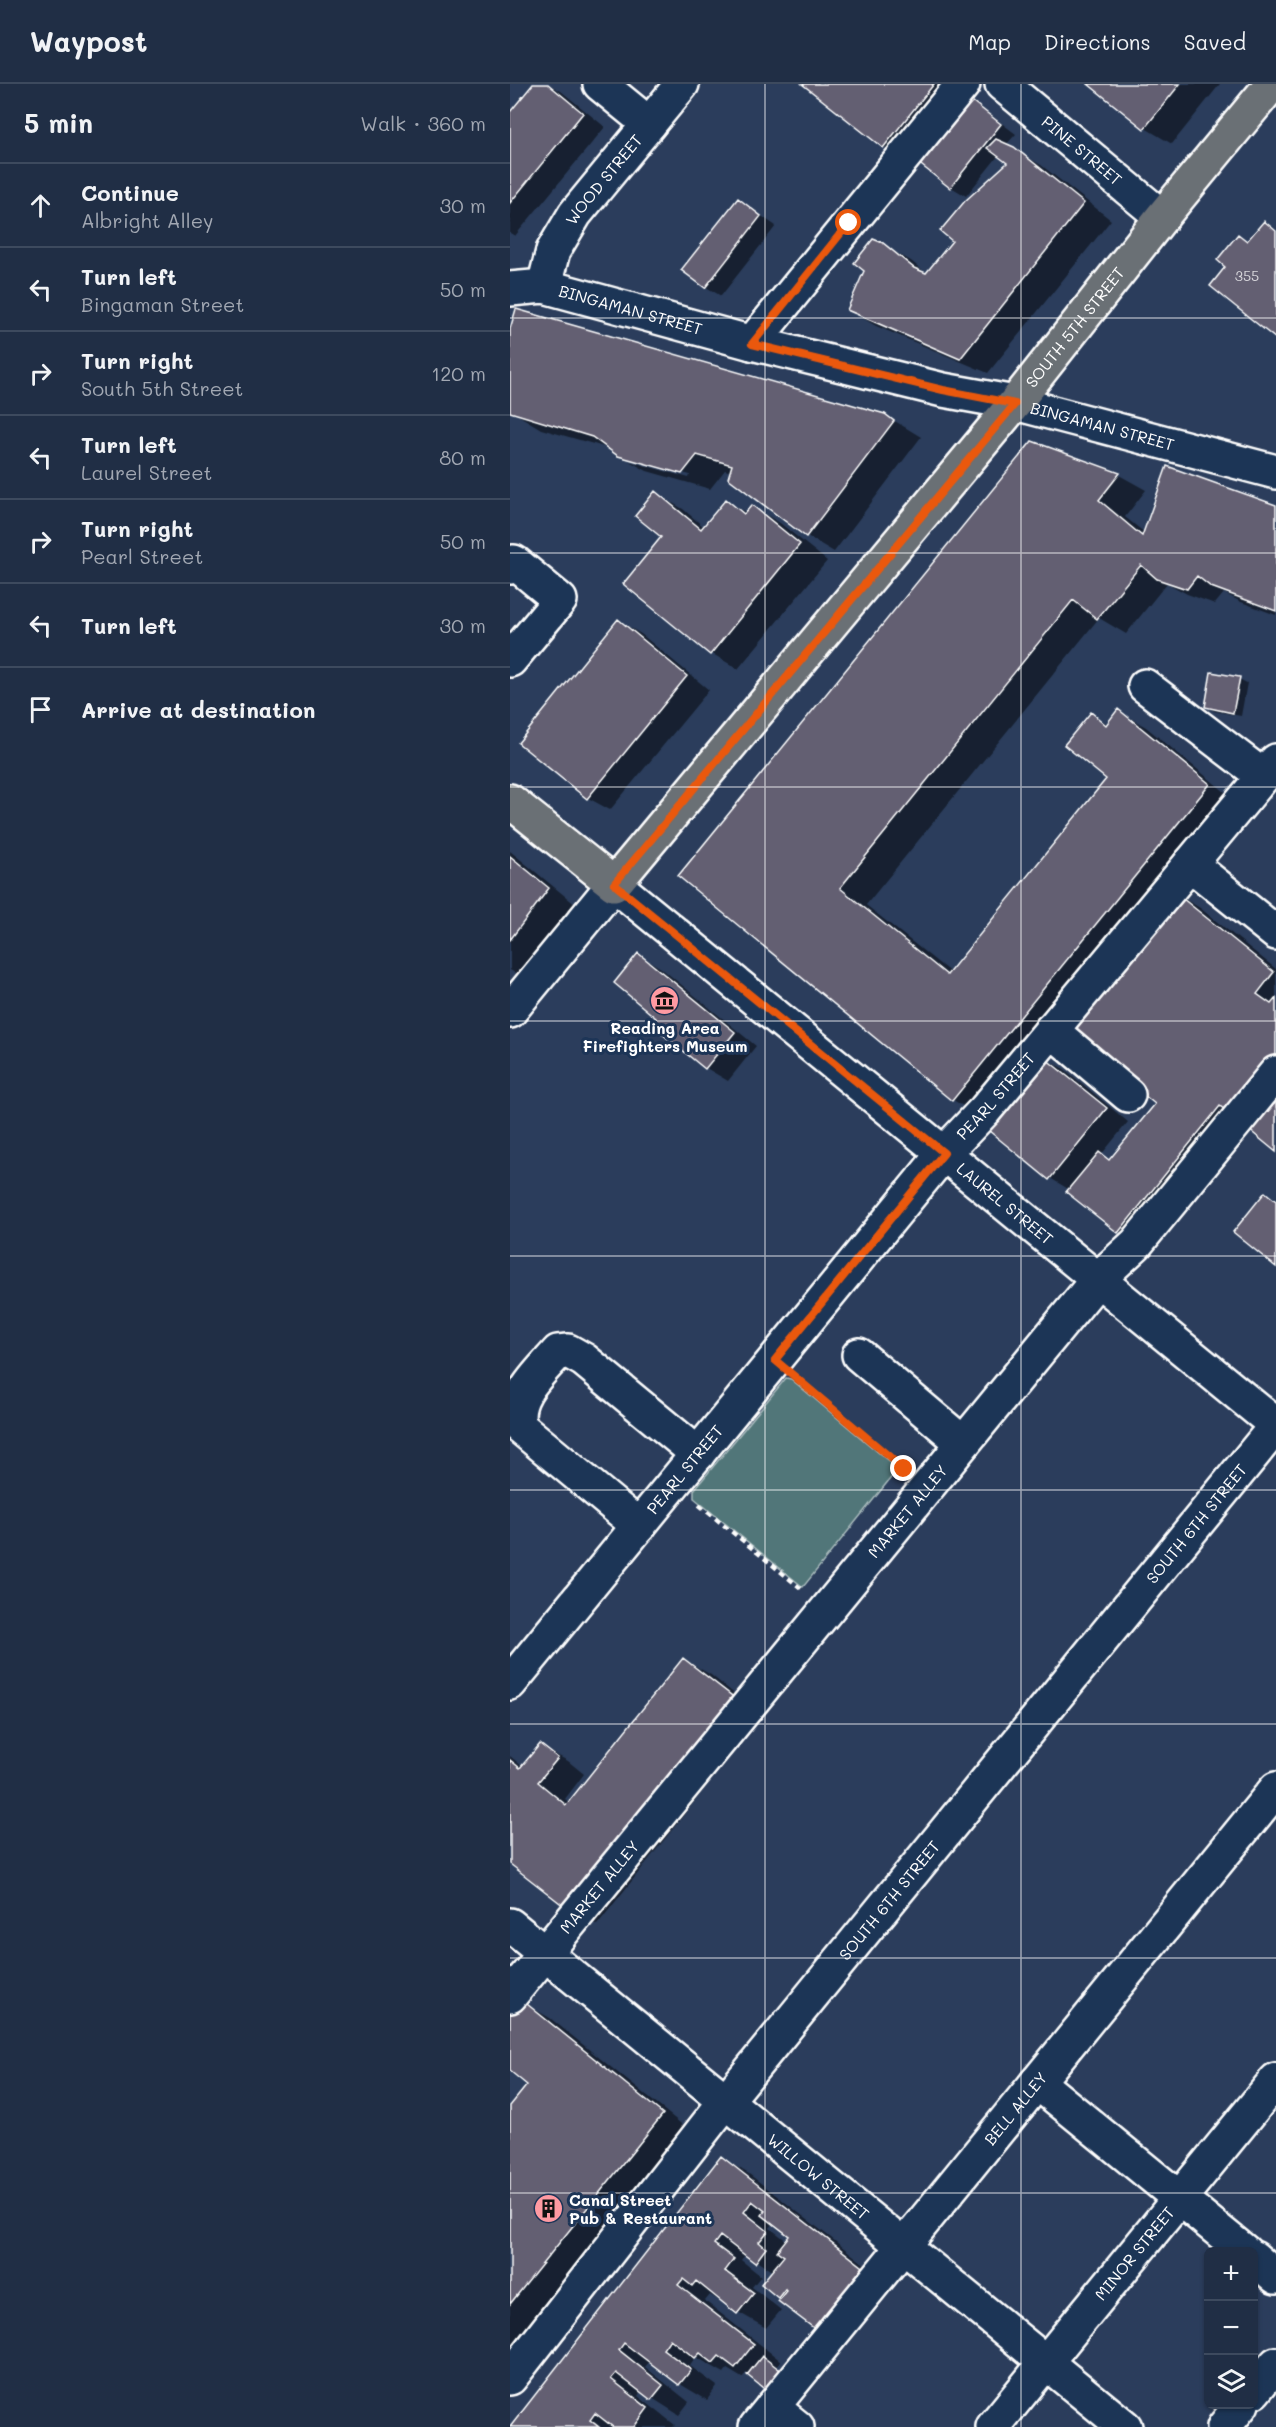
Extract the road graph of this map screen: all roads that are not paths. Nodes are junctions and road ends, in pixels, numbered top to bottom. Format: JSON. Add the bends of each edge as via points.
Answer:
{"nodes":[{"id":1,"x":600,"y":84,"type":"edge"},
{"id":2,"x":682,"y":84,"type":"edge"},
{"id":3,"x":963,"y":84,"type":"edge"},
{"id":4,"x":1002,"y":84,"type":"edge"},
{"id":5,"x":1272,"y":84,"type":"edge"},
{"id":6,"x":649,"y":124,"type":"junction"},
{"id":7,"x":1162,"y":217,"type":"junction"},
{"id":8,"x":544,"y":286,"type":"junction"},
{"id":9,"x":510,"y":289,"type":"edge"},
{"id":10,"x":752,"y":344,"type":"junction"},
{"id":11,"x":1015,"y":404,"type":"junction"},
{"id":12,"x":1276,"y":472,"type":"edge"},
{"id":13,"x":510,"y":567,"type":"edge"},
{"id":14,"x":510,"y":660,"type":"edge"},
{"id":15,"x":1146,"y":686,"type":"dead end"},
{"id":16,"x":1268,"y":780,"type":"edge"},
{"id":17,"x":510,"y":801,"type":"edge"},
{"id":18,"x":1190,"y":864,"type":"junction"},
{"id":19,"x":614,"y":884,"type":"junction"},
{"id":20,"x":1276,"y":933,"type":"edge"},
{"id":21,"x":510,"y":1011,"type":"edge"},
{"id":22,"x":1052,"y":1030,"type":"junction"},
{"id":23,"x":1276,"y":1073,"type":"edge"},
{"id":24,"x":1128,"y":1095,"type":"dead end"},
{"id":25,"x":944,"y":1153,"type":"junction"},
{"id":26,"x":1098,"y":1279,"type":"junction"},
{"id":27,"x":859,"y":1356,"type":"dead end"},
{"id":28,"x":1276,"y":1425,"type":"edge"},
{"id":29,"x":963,"y":1443,"type":"junction"},
{"id":30,"x":698,"y":1454,"type":"junction"},
{"id":31,"x":639,"y":1526,"type":"junction"},
{"id":32,"x":514,"y":1671,"type":"edge"},
{"id":33,"x":1276,"y":1789,"type":"edge"},
{"id":34,"x":510,"y":1925,"type":"edge"},
{"id":35,"x":545,"y":1954,"type":"junction"},
{"id":36,"x":510,"y":1996,"type":"edge"},
{"id":37,"x":1276,"y":2080,"type":"edge"},
{"id":38,"x":1037,"y":2082,"type":"junction"},
{"id":39,"x":725,"y":2102,"type":"junction"},
{"id":40,"x":1180,"y":2198,"type":"junction"},
{"id":41,"x":904,"y":2246,"type":"junction"},
{"id":42,"x":1239,"y":2247,"type":"edge"},
{"id":43,"x":1258,"y":2261,"type":"edge"},
{"id":44,"x":1276,"y":2277,"type":"edge"},
{"id":45,"x":1047,"y":2362,"type":"junction"},
{"id":46,"x":1276,"y":2364,"type":"edge"},
{"id":47,"x":510,"y":2378,"type":"edge"},
{"id":48,"x":1258,"y":2386,"type":"edge"},
{"id":49,"x":1238,"y":2409,"type":"edge"},
{"id":50,"x":775,"y":2420,"type":"edge"},
{"id":51,"x":993,"y":2427,"type":"edge"},
{"id":52,"x":1125,"y":2427,"type":"edge"},
{"id":53,"x":1224,"y":2427,"type":"edge"}],
"edges":[{"from":1,"to":6,"type":"street"},
{"from":2,"to":6,"type":"street","name":"WOOD STREET"},
{"from":3,"to":10,"type":"street"},
{"from":4,"to":7,"type":"street","name":"PINE STREET"},
{"from":5,"to":7,"type":"main road","name":"SOUTH 5TH STREET"},
{"from":6,"to":8,"type":"street","name":"WOOD STREET","via":[[575,214],[553,251]]},
{"from":7,"to":11,"type":"main road","name":"SOUTH 5TH STREET"},
{"from":8,"to":9,"type":"street","name":"BINGAMAN STREET"},
{"from":8,"to":10,"type":"street","name":"BINGAMAN STREET"},
{"from":10,"to":11,"type":"street","name":"BINGAMAN STREET"},
{"from":11,"to":12,"type":"street","name":"BINGAMAN STREET"},
{"from":11,"to":19,"type":"main road","name":"SOUTH 5TH STREET"},
{"from":13,"to":14,"type":"street","via":[[514,562],[560,600]]},
{"from":15,"to":16,"type":"street"},
{"from":16,"to":18,"type":"street","name":"PEARL STREET"},
{"from":17,"to":19,"type":"main road","name":"LAUREL STREET"},
{"from":18,"to":20,"type":"street"},
{"from":18,"to":22,"type":"street","name":"PEARL STREET"},
{"from":19,"to":21,"type":"street","name":"SOUTH 5TH STREET"},
{"from":19,"to":25,"type":"street","name":"LAUREL STREET"},
{"from":22,"to":24,"type":"street"},
{"from":22,"to":25,"type":"street","name":"PEARL STREET"},
{"from":23,"to":26,"type":"street","name":"MARKET ALLEY","via":[[1136,1244]]},
{"from":25,"to":26,"type":"street","name":"LAUREL STREET"},
{"from":25,"to":30,"type":"street","name":"PEARL STREET"},
{"from":26,"to":28,"type":"street","name":"LAUREL STREET"},
{"from":26,"to":29,"type":"street","name":"MARKET ALLEY"},
{"from":27,"to":29,"type":"street"},
{"from":28,"to":39,"type":"street","name":"SOUTH 6TH STREET"},
{"from":29,"to":35,"type":"street","name":"MARKET ALLEY"},
{"from":30,"to":31,"type":"street","name":"PEARL STREET"},
{"from":30,"to":31,"type":"street","via":[[568,1351],[558,1352],[520,1397],[520,1427]]},
{"from":31,"to":32,"type":"street","name":"PEARL STREET"},
{"from":33,"to":38,"type":"street","name":"BELL ALLEY"},
{"from":34,"to":35,"type":"street","name":"WILLOW STREET"},
{"from":35,"to":36,"type":"street","name":"MARKET ALLEY"},
{"from":35,"to":39,"type":"street","name":"WILLOW STREET"},
{"from":37,"to":40,"type":"street","name":"MINOR STREET"},
{"from":38,"to":40,"type":"street"},
{"from":38,"to":41,"type":"street","name":"BELL ALLEY"},
{"from":39,"to":41,"type":"street","name":"WILLOW STREET"},
{"from":39,"to":47,"type":"street","name":"SOUTH 6TH STREET"},
{"from":40,"to":42,"type":"street"},
{"from":40,"to":45,"type":"street","name":"MINOR STREET"},
{"from":41,"to":45,"type":"street","name":"WILLOW STREET"},
{"from":41,"to":50,"type":"street","name":"BELL ALLEY"},
{"from":43,"to":44,"type":"street"},
{"from":45,"to":51,"type":"street","name":"MINOR STREET"},
{"from":45,"to":52,"type":"street","name":"WILLOW STREET"},
{"from":46,"to":48,"type":"street"},
{"from":49,"to":53,"type":"street"}]}
